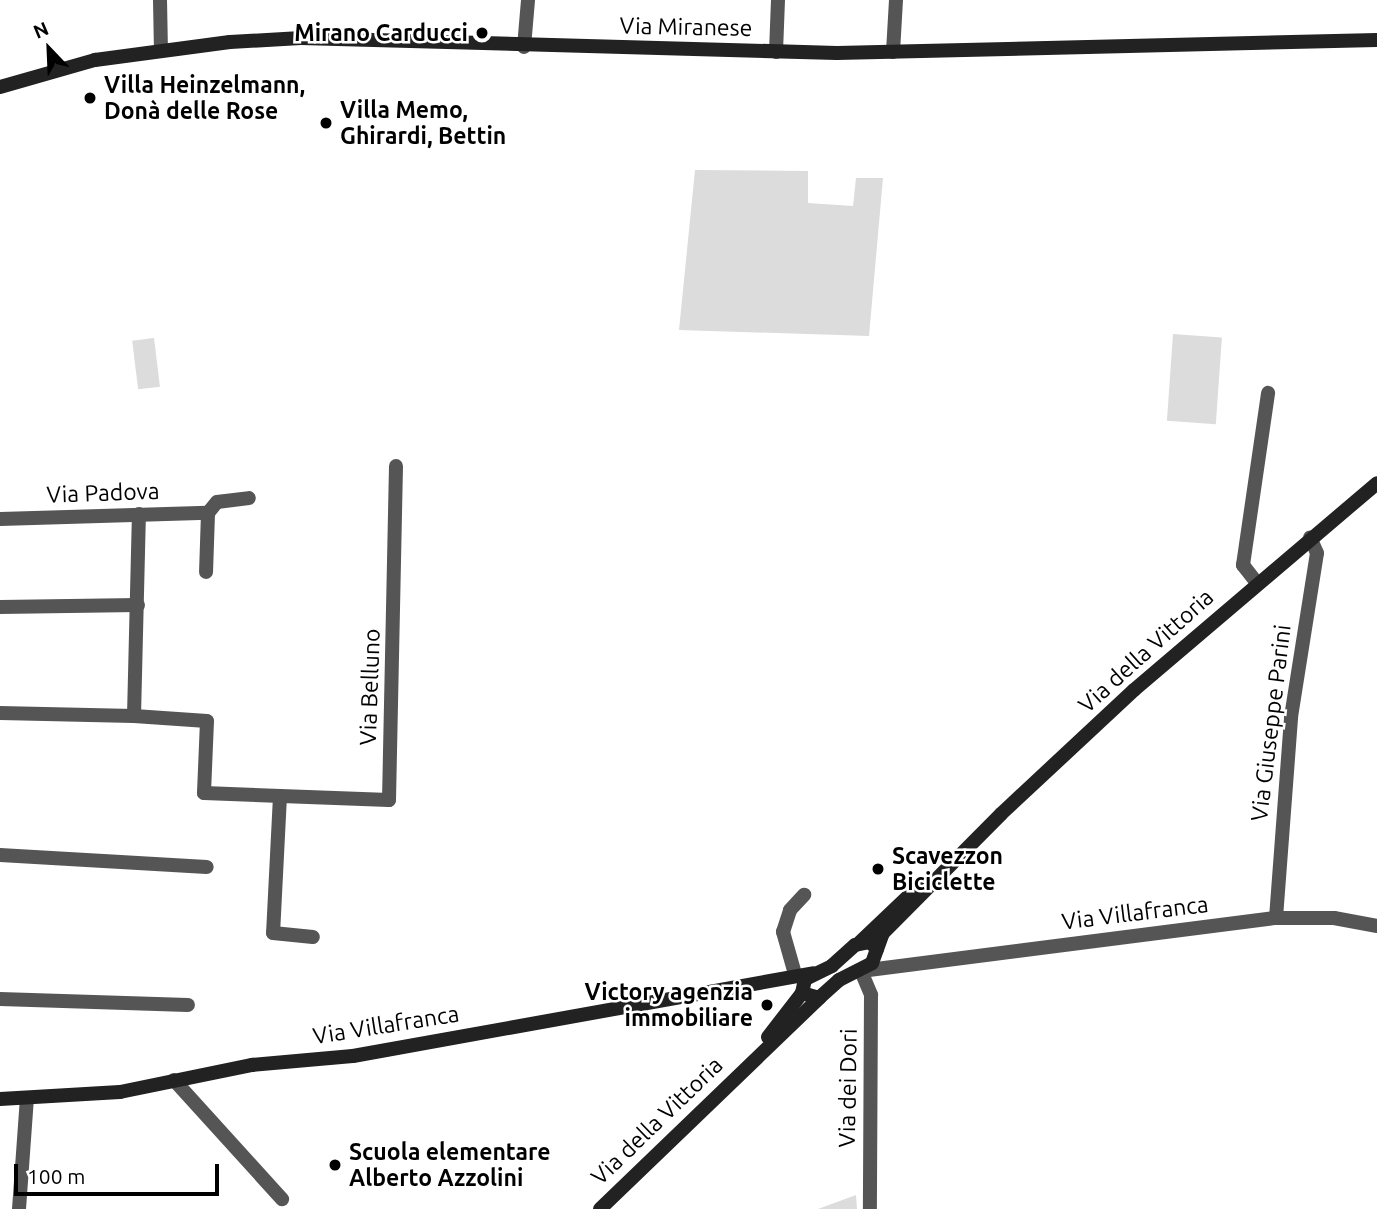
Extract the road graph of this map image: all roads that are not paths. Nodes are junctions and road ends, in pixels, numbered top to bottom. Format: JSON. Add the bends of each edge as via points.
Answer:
{"nodes":[{"id":1,"x":160,"y":0,"type":"edge"},
{"id":2,"x":528,"y":0,"type":"edge"},
{"id":3,"x":778,"y":0,"type":"edge"},
{"id":4,"x":896,"y":0,"type":"edge"},
{"id":5,"x":1377,"y":40,"type":"edge"},
{"id":6,"x":524,"y":47,"type":"junction"},
{"id":7,"x":161,"y":50,"type":"junction"},
{"id":8,"x":776,"y":52,"type":"junction"},
{"id":9,"x":892,"y":52,"type":"junction"},
{"id":10,"x":0,"y":87,"type":"edge"},
{"id":11,"x":1268,"y":393,"type":"dead end"},
{"id":12,"x":396,"y":466,"type":"dead end"},
{"id":13,"x":1377,"y":483,"type":"edge"},
{"id":14,"x":249,"y":498,"type":"dead end"},
{"id":15,"x":208,"y":513,"type":"junction"},
{"id":16,"x":139,"y":514,"type":"junction"},
{"id":17,"x":0,"y":519,"type":"edge"},
{"id":18,"x":1310,"y":537,"type":"junction"},
{"id":19,"x":206,"y":572,"type":"dead end"},
{"id":20,"x":1257,"y":583,"type":"junction"},
{"id":21,"x":138,"y":605,"type":"junction"},
{"id":22,"x":0,"y":607,"type":"edge"},
{"id":23,"x":0,"y":713,"type":"edge"},
{"id":24,"x":134,"y":716,"type":"junction"},
{"id":25,"x":280,"y":796,"type":"junction"},
{"id":26,"x":0,"y":855,"type":"edge"},
{"id":27,"x":953,"y":862,"type":"junction"},
{"id":28,"x":207,"y":867,"type":"dead end"},
{"id":29,"x":804,"y":895,"type":"dead end"},
{"id":30,"x":1276,"y":918,"type":"junction"},
{"id":31,"x":1377,"y":926,"type":"edge"},
{"id":32,"x":313,"y":937,"type":"dead end"},
{"id":33,"x":860,"y":942,"type":"junction"},
{"id":34,"x":877,"y":951,"type":"junction"},
{"id":35,"x":899,"y":965,"type":"junction"},
{"id":36,"x":861,"y":971,"type":"junction"},
{"id":37,"x":816,"y":972,"type":"junction"},
{"id":38,"x":795,"y":974,"type":"junction"},
{"id":39,"x":777,"y":978,"type":"junction"},
{"id":40,"x":801,"y":991,"type":"junction"},
{"id":41,"x":819,"y":998,"type":"junction"},
{"id":42,"x":0,"y":999,"type":"edge"},
{"id":43,"x":188,"y":1005,"type":"dead end"},
{"id":44,"x":746,"y":1066,"type":"junction"},
{"id":45,"x":174,"y":1080,"type":"junction"},
{"id":46,"x":27,"y":1098,"type":"junction"},
{"id":47,"x":0,"y":1099,"type":"edge"},
{"id":48,"x":282,"y":1199,"type":"dead end"},
{"id":49,"x":19,"y":1209,"type":"edge"},
{"id":50,"x":600,"y":1209,"type":"edge"},
{"id":51,"x":870,"y":1209,"type":"edge"}],
"edges":[{"from":1,"to":7,"type":"street"},
{"from":2,"to":6,"type":"street"},
{"from":3,"to":8,"type":"street"},
{"from":4,"to":9,"type":"street"},
{"from":5,"to":9,"type":"main road","name":"Via Miranese"},
{"from":6,"to":7,"type":"main road","name":"Via Miranese","via":[[301,37]]},
{"from":6,"to":8,"type":"main road","name":"Via Miranese"},
{"from":7,"to":10,"type":"main road","name":"Via Miranese","via":[[79,63]]},
{"from":8,"to":9,"type":"main road","name":"Via Miranese"},
{"from":11,"to":20,"type":"street","via":[[1243,565]]},
{"from":12,"to":25,"type":"street","name":"Via Belluno","via":[[389,800]]},
{"from":13,"to":18,"type":"main road","name":"Via della Vittoria"},
{"from":14,"to":15,"type":"street","name":"Via Padova","via":[[217,502]]},
{"from":15,"to":16,"type":"street","name":"Via Padova"},
{"from":15,"to":19,"type":"street"},
{"from":16,"to":17,"type":"street","name":"Via Padova"},
{"from":16,"to":21,"type":"street"},
{"from":18,"to":20,"type":"main road","name":"Via della Vittoria"},
{"from":18,"to":30,"type":"street","name":"Via Giuseppe Parini","via":[[1317,553],[1291,718]]},
{"from":20,"to":27,"type":"main road","name":"Via della Vittoria","via":[[1134,690]]},
{"from":21,"to":22,"type":"street"},
{"from":21,"to":24,"type":"street"},
{"from":23,"to":24,"type":"street","name":"Via Belluno"},
{"from":24,"to":25,"type":"street","name":"Via Belluno","via":[[207,721],[204,793]]},
{"from":25,"to":32,"type":"street","via":[[273,933]]},
{"from":26,"to":28,"type":"street"},
{"from":27,"to":33,"type":"main road","name":"Via della Vittoria","via":[[886,915]]},
{"from":27,"to":34,"type":"main road","name":"Via della Vittoria","via":[[883,933]]},
{"from":29,"to":38,"type":"street","via":[[790,910],[782,932]]},
{"from":30,"to":31,"type":"street","name":"Via Villafranca","via":[[1334,918]]},
{"from":30,"to":35,"type":"street","name":"Via Villafranca"},
{"from":33,"to":34,"type":"main road","via":[[870,942]]},
{"from":33,"to":37,"type":"main road","name":"Via della Vittoria","via":[[832,966]]},
{"from":34,"to":35,"type":"street"},
{"from":34,"to":36,"type":"main road","name":"Via della Vittoria"},
{"from":35,"to":36,"type":"street","name":"Via Villafranca"},
{"from":36,"to":41,"type":"main road","name":"Via della Vittoria","via":[[839,980]]},
{"from":36,"to":51,"type":"street","name":"Via dei Dori","via":[[871,995]]},
{"from":37,"to":38,"type":"main road","name":"Via Villafranca"},
{"from":37,"to":40,"type":"main road","name":"Via della Vittoria","via":[[801,983]]},
{"from":38,"to":39,"type":"main road","name":"Via Villafranca"},
{"from":39,"to":40,"type":"main road"},
{"from":39,"to":45,"type":"main road","name":"Via Villafranca","via":[[393,1049],[252,1065]]},
{"from":40,"to":41,"type":"main road"},
{"from":40,"to":44,"type":"main road","name":"Via della Vittoria"},
{"from":41,"to":44,"type":"main road","name":"Via della Vittoria"},
{"from":42,"to":43,"type":"street"},
{"from":44,"to":50,"type":"main road","name":"Via della Vittoria"},
{"from":45,"to":46,"type":"main road","name":"Via Villafranca","via":[[120,1092]]},
{"from":45,"to":48,"type":"street"},
{"from":46,"to":47,"type":"main road","name":"Via Villafranca"},
{"from":46,"to":49,"type":"street"}]}
